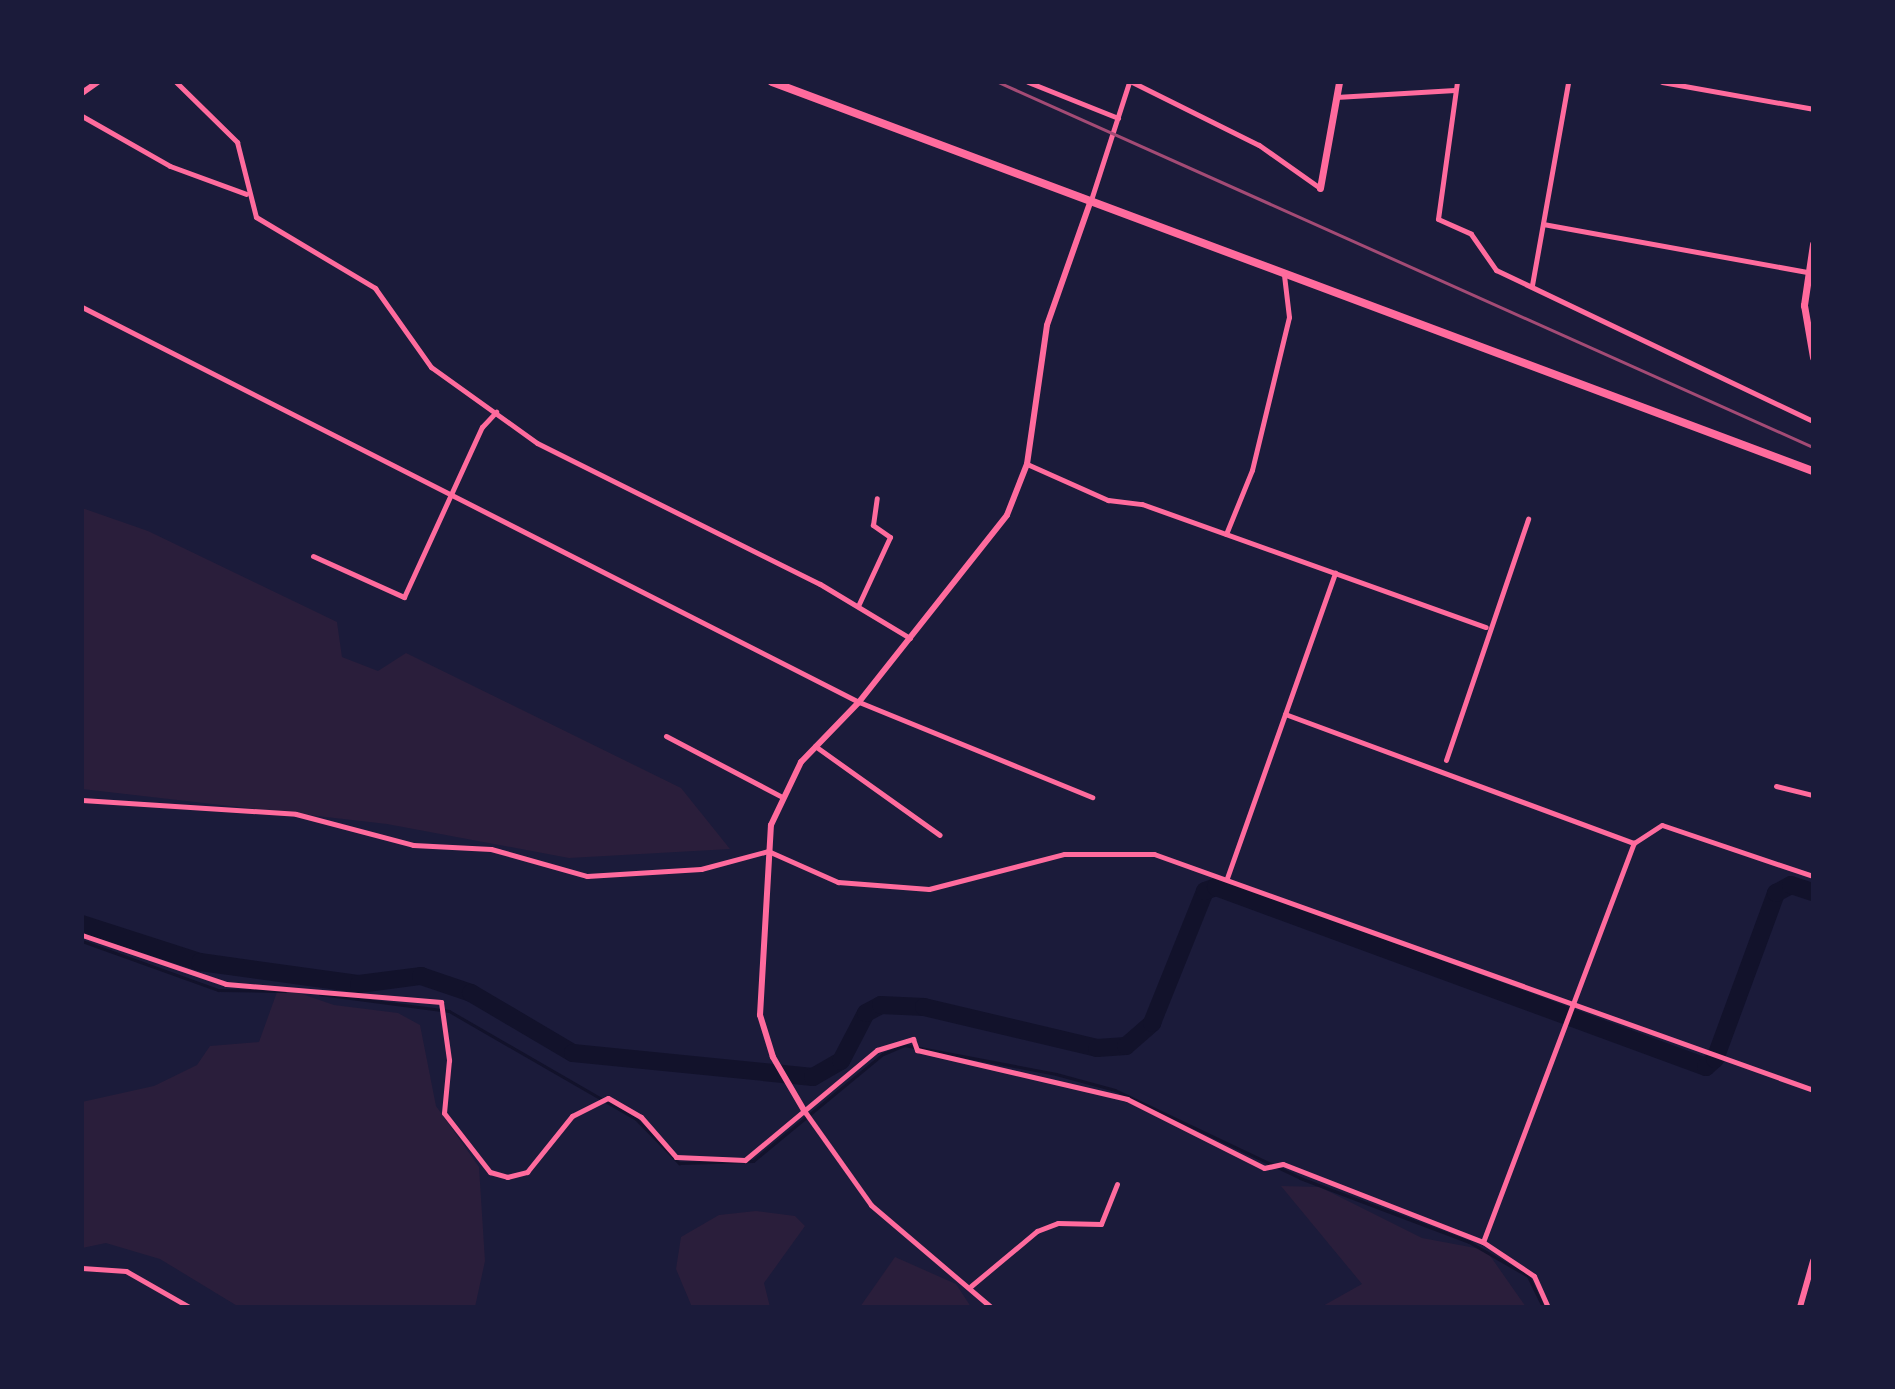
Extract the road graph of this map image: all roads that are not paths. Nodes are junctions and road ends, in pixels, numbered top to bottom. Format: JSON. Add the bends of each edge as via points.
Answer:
{"nodes":[{"id":1,"x":98,"y":82,"type":"edge"},
{"id":2,"x":176,"y":82,"type":"edge"},
{"id":3,"x":772,"y":82,"type":"edge"},
{"id":4,"x":1028,"y":82,"type":"edge"},
{"id":5,"x":1131,"y":82,"type":"edge"},
{"id":6,"x":1339,"y":82,"type":"edge"},
{"id":7,"x":1457,"y":82,"type":"edge"},
{"id":8,"x":1568,"y":82,"type":"edge"},
{"id":9,"x":1662,"y":82,"type":"edge"},
{"id":10,"x":1455,"y":90,"type":"junction"},
{"id":11,"x":82,"y":93,"type":"edge"},
{"id":12,"x":1336,"y":97,"type":"junction"},
{"id":13,"x":1813,"y":109,"type":"edge"},
{"id":14,"x":82,"y":116,"type":"edge"},
{"id":15,"x":1118,"y":118,"type":"junction"},
{"id":16,"x":1320,"y":188,"type":"joint"},
{"id":17,"x":246,"y":194,"type":"junction"},
{"id":18,"x":1090,"y":203,"type":"junction"},
{"id":19,"x":1543,"y":224,"type":"junction"},
{"id":20,"x":1813,"y":244,"type":"edge"},
{"id":21,"x":1811,"y":272,"type":"edge"},
{"id":22,"x":1284,"y":275,"type":"junction"},
{"id":23,"x":1532,"y":285,"type":"junction"},
{"id":24,"x":82,"y":307,"type":"edge"},
{"id":25,"x":1813,"y":357,"type":"edge"},
{"id":26,"x":496,"y":412,"type":"junction"},
{"id":27,"x":1813,"y":421,"type":"edge"},
{"id":28,"x":1027,"y":464,"type":"junction"},
{"id":29,"x":1813,"y":471,"type":"edge"},
{"id":30,"x":453,"y":496,"type":"junction"},
{"id":31,"x":877,"y":498,"type":"dead end"},
{"id":32,"x":1528,"y":519,"type":"dead end"},
{"id":33,"x":1226,"y":534,"type":"junction"},
{"id":34,"x":313,"y":556,"type":"dead end"},
{"id":35,"x":1335,"y":573,"type":"junction"},
{"id":36,"x":858,"y":606,"type":"junction"},
{"id":37,"x":1486,"y":627,"type":"junction"},
{"id":38,"x":910,"y":638,"type":"junction"},
{"id":39,"x":859,"y":702,"type":"junction"},
{"id":40,"x":1285,"y":714,"type":"junction"},
{"id":41,"x":666,"y":736,"type":"dead end"},
{"id":42,"x":815,"y":746,"type":"junction"},
{"id":43,"x":1446,"y":760,"type":"dead end"},
{"id":44,"x":1776,"y":786,"type":"dead end"},
{"id":45,"x":1813,"y":795,"type":"edge"},
{"id":46,"x":782,"y":797,"type":"junction"},
{"id":47,"x":1092,"y":797,"type":"dead end"},
{"id":48,"x":82,"y":800,"type":"edge"},
{"id":49,"x":940,"y":835,"type":"dead end"},
{"id":50,"x":1634,"y":843,"type":"junction"},
{"id":51,"x":768,"y":851,"type":"junction"},
{"id":52,"x":1813,"y":876,"type":"edge"},
{"id":53,"x":1226,"y":877,"type":"junction"},
{"id":54,"x":82,"y":935,"type":"edge"},
{"id":55,"x":1572,"y":1002,"type":"junction"},
{"id":56,"x":1813,"y":1090,"type":"edge"},
{"id":57,"x":805,"y":1112,"type":"junction"},
{"id":58,"x":1117,"y":1184,"type":"dead end"},
{"id":59,"x":1483,"y":1242,"type":"junction"},
{"id":60,"x":1813,"y":1261,"type":"edge"},
{"id":61,"x":82,"y":1268,"type":"edge"},
{"id":62,"x":971,"y":1286,"type":"junction"},
{"id":63,"x":189,"y":1307,"type":"edge"},
{"id":64,"x":991,"y":1307,"type":"edge"},
{"id":65,"x":1548,"y":1307,"type":"edge"},
{"id":66,"x":1800,"y":1307,"type":"edge"}],
"edges":[{"from":1,"to":11,"type":"street"},
{"from":2,"to":17,"type":"street","via":[[237,142]]},
{"from":3,"to":18,"type":"highway"},
{"from":4,"to":15,"type":"street"},
{"from":5,"to":15,"type":"street"},
{"from":5,"to":16,"type":"street","via":[[1259,145]]},
{"from":6,"to":12,"type":"main road"},
{"from":7,"to":10,"type":"street"},
{"from":8,"to":19,"type":"street"},
{"from":9,"to":13,"type":"street"},
{"from":10,"to":12,"type":"street"},
{"from":10,"to":23,"type":"street","via":[[1438,219],[1471,234],[1496,270]]},
{"from":12,"to":16,"type":"main road"},
{"from":14,"to":17,"type":"street","via":[[170,166]]},
{"from":15,"to":18,"type":"street"},
{"from":17,"to":26,"type":"street","via":[[262,224],[375,288],[419,357]]},
{"from":18,"to":22,"type":"highway"},
{"from":18,"to":28,"type":"street","via":[[1047,325]]},
{"from":19,"to":21,"type":"street"},
{"from":19,"to":23,"type":"street"},
{"from":20,"to":21,"type":"main road"},
{"from":21,"to":25,"type":"main road","via":[[1804,305]]},
{"from":22,"to":29,"type":"highway"},
{"from":22,"to":33,"type":"street","via":[[1289,317],[1252,470]]},
{"from":23,"to":27,"type":"street","via":[[1683,365]]},
{"from":24,"to":30,"type":"street"},
{"from":26,"to":30,"type":"street","via":[[482,427]]},
{"from":26,"to":36,"type":"street","via":[[548,449]]},
{"from":28,"to":33,"type":"street","via":[[1108,500]]},
{"from":28,"to":38,"type":"street","via":[[1007,515]]},
{"from":30,"to":34,"type":"street","via":[[404,597]]},
{"from":30,"to":39,"type":"street"},
{"from":31,"to":36,"type":"street","via":[[873,525],[890,537]]},
{"from":32,"to":37,"type":"street"},
{"from":33,"to":35,"type":"street"},
{"from":35,"to":37,"type":"street"},
{"from":35,"to":40,"type":"street"},
{"from":36,"to":38,"type":"street"},
{"from":37,"to":43,"type":"street"},
{"from":38,"to":39,"type":"street"},
{"from":39,"to":42,"type":"street"},
{"from":39,"to":47,"type":"street"},
{"from":40,"to":50,"type":"street"},
{"from":40,"to":53,"type":"street"},
{"from":41,"to":46,"type":"street"},
{"from":42,"to":46,"type":"street"},
{"from":42,"to":49,"type":"street"},
{"from":44,"to":45,"type":"street"},
{"from":46,"to":51,"type":"street"},
{"from":48,"to":51,"type":"street","via":[[296,814],[413,845],[491,849],[587,876],[701,869]]},
{"from":50,"to":52,"type":"street","via":[[1662,825]]},
{"from":50,"to":55,"type":"street"},
{"from":51,"to":53,"type":"street","via":[[866,887],[953,888],[1064,854],[1128,851]]},
{"from":51,"to":57,"type":"street","via":[[760,1015],[773,1057]]},
{"from":53,"to":55,"type":"street"},
{"from":54,"to":57,"type":"street","via":[[226,984],[441,1002],[449,1060],[444,1113],[490,1172],[507,1177],[527,1172],[572,1116],[608,1098],[641,1117],[668,1152],[693,1161],[749,1158]]},
{"from":55,"to":56,"type":"street"},
{"from":55,"to":59,"type":"street"},
{"from":57,"to":59,"type":"street","via":[[877,1050],[913,1039],[917,1050],[1127,1099],[1264,1168],[1283,1164]]},
{"from":57,"to":62,"type":"street","via":[[871,1205]]},
{"from":58,"to":62,"type":"street","via":[[1101,1224],[1058,1223],[1037,1231]]},
{"from":59,"to":65,"type":"street","via":[[1534,1276]]},
{"from":60,"to":66,"type":"street"},
{"from":61,"to":63,"type":"street","via":[[126,1271]]},
{"from":62,"to":64,"type":"street"}]}
